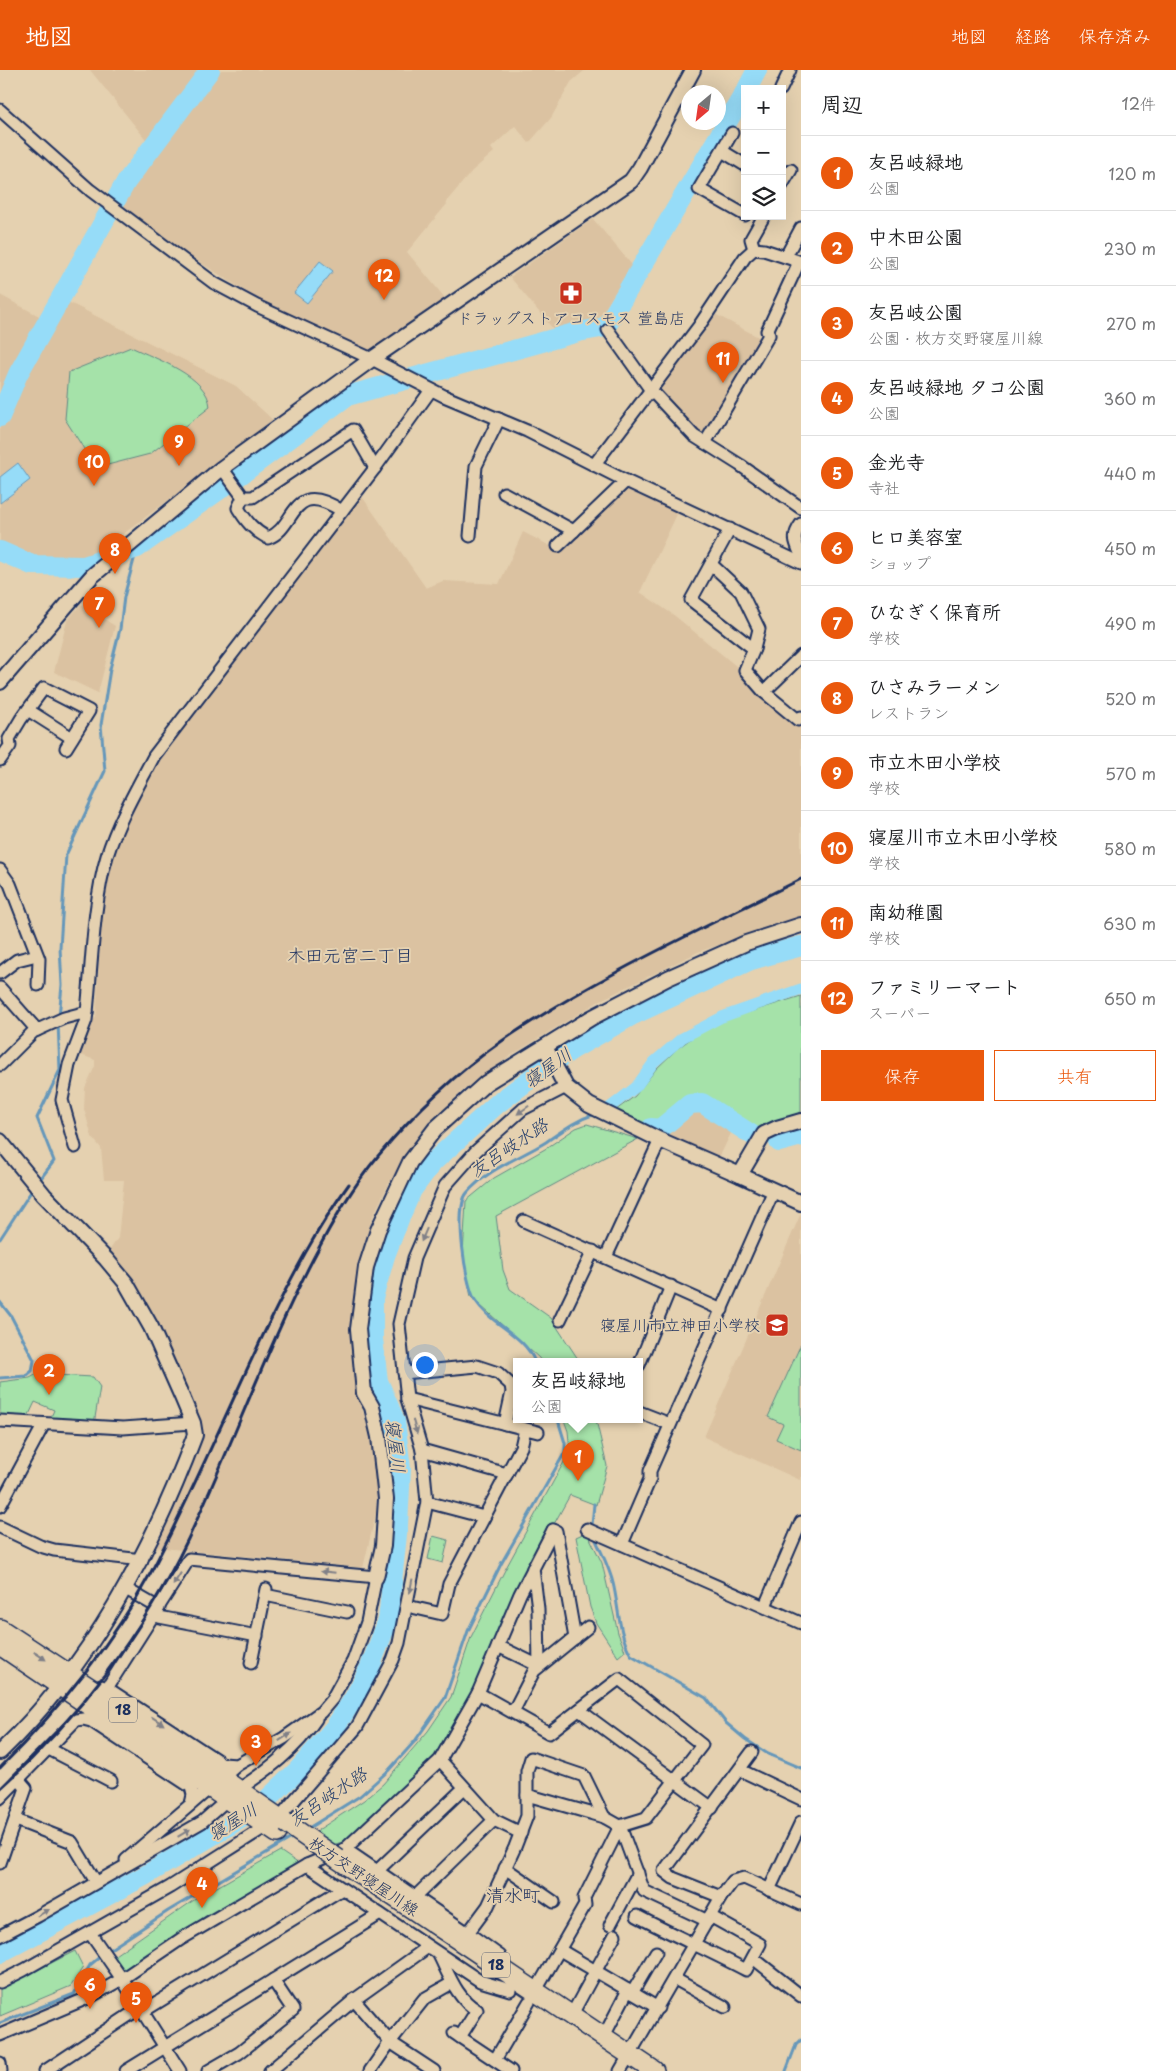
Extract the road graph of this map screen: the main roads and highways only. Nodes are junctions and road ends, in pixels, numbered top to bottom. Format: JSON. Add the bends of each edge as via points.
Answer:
{"nodes":[{"id":1,"x":0,"y":1628,"type":"edge"},
{"id":2,"x":0,"y":1645,"type":"edge"},
{"id":3,"x":64,"y":1681,"type":"junction"},
{"id":4,"x":329,"y":1860,"type":"junction"},
{"id":5,"x":532,"y":1997,"type":"junction"},
{"id":6,"x":626,"y":2066,"type":"edge"},
{"id":7,"x":654,"y":2071,"type":"edge"}],
"edges":[{"from":1,"to":3,"type":"main road","name":"枚方交野寝屋川線","number":"18","one_way":true},
{"from":2,"to":3,"type":"main road","name":"枚方交野寝屋川線","number":"18"},
{"from":3,"to":4,"type":"main road","name":"枚方交野寝屋川線","number":"18","bridge":true},
{"from":4,"to":5,"type":"main road","name":"枚方交野寝屋川線","number":"18","via":[[503,1970]]},
{"from":4,"to":5,"type":"main road","name":"枚方交野寝屋川線","number":"18","via":[[510,1990]]},
{"from":5,"to":6,"type":"main road","name":"枚方交野寝屋川線","number":"18"},
{"from":5,"to":6,"type":"main road","name":"枚方交野寝屋川線","number":"18","via":[[571,2016],[603,2038]]},
{"from":6,"to":7,"type":"main road","name":"枚方交野寝屋川線","number":"18"}]}
